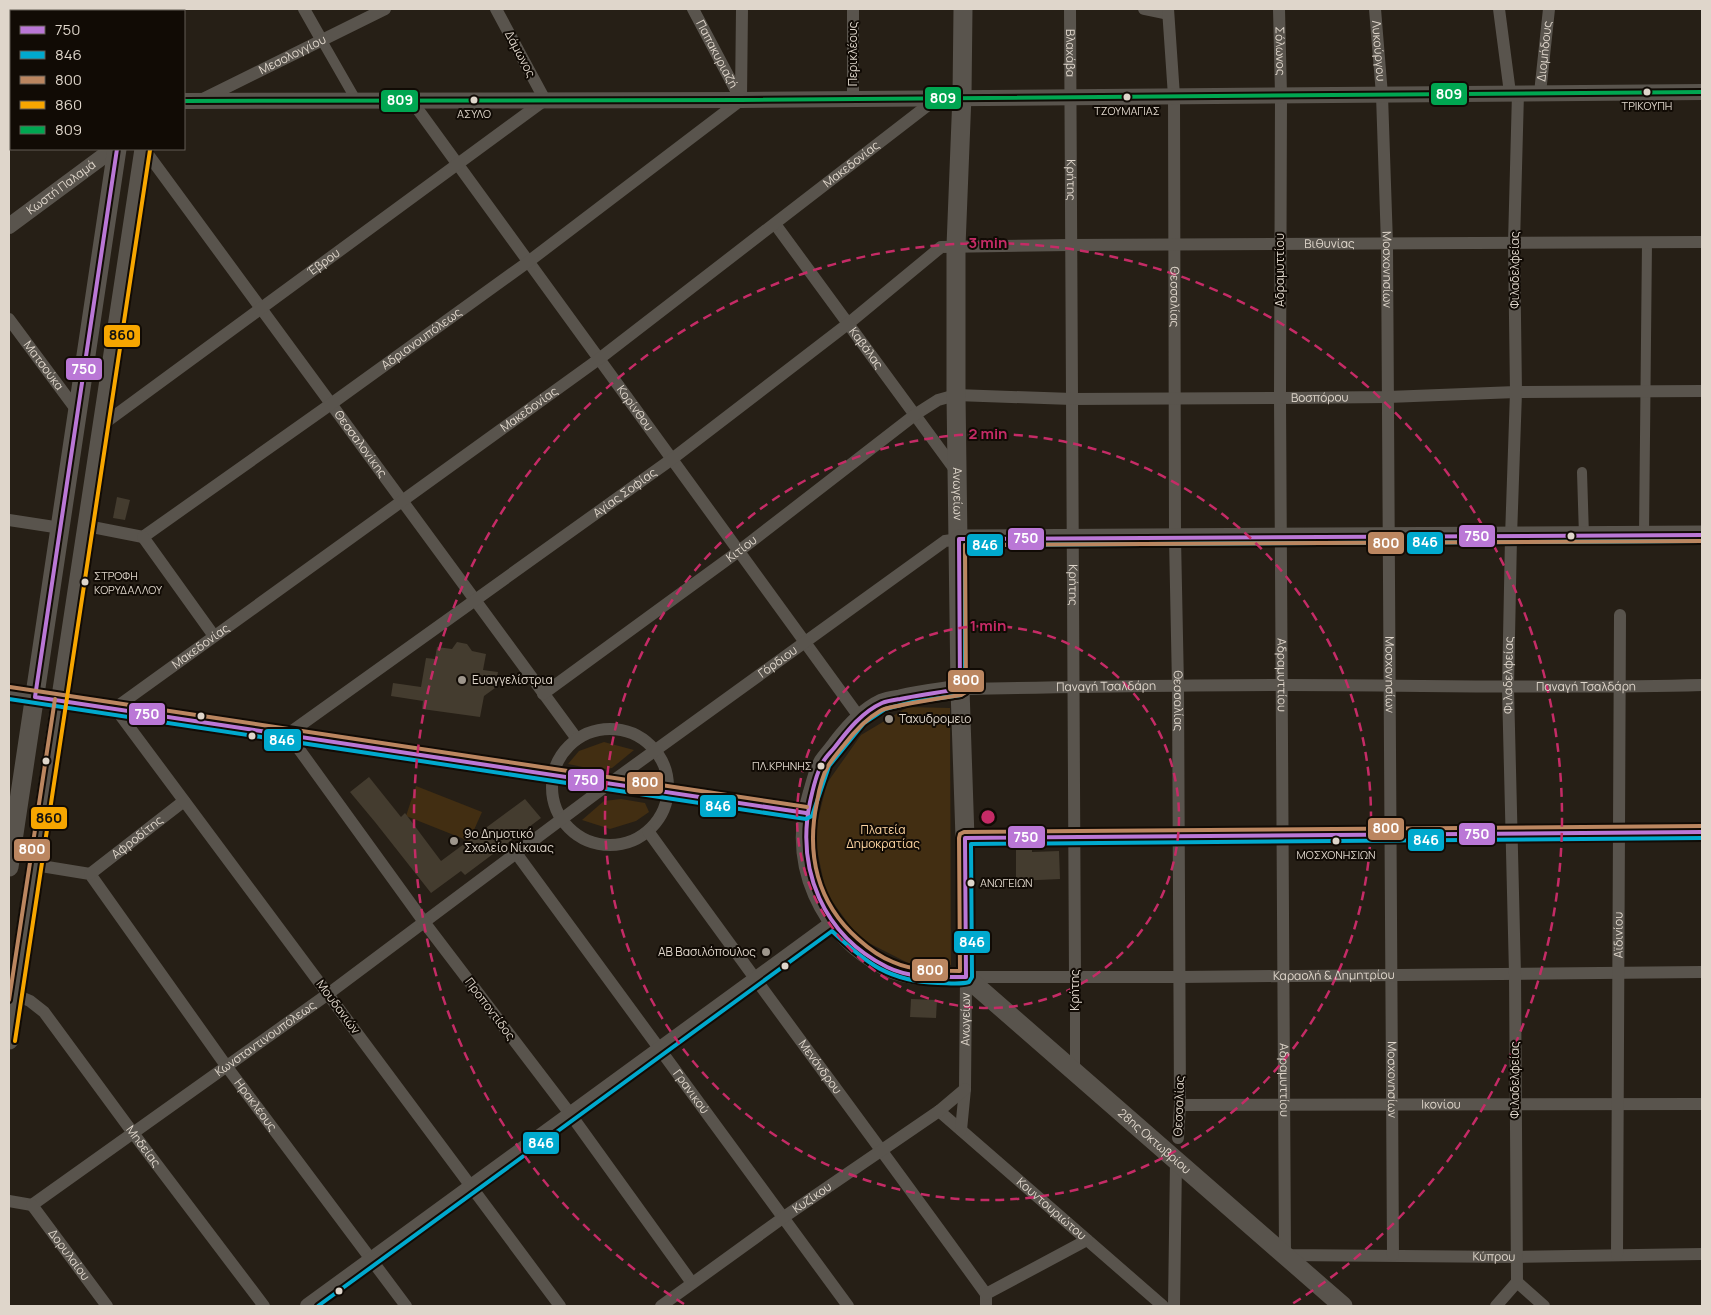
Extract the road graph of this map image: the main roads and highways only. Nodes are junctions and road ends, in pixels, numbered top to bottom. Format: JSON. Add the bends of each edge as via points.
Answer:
{"nodes":[{"id":1,"x":963,"y":9,"type":"edge"},
{"id":2,"x":115,"y":150,"type":"edge"},
{"id":3,"x":144,"y":150,"type":"edge"},
{"id":4,"x":1702,"y":535,"type":"edge"},
{"id":5,"x":952,"y":540,"type":"junction"},
{"id":6,"x":960,"y":689,"type":"junction"},
{"id":7,"x":1702,"y":832,"type":"edge"},
{"id":8,"x":965,"y":838,"type":"junction"},
{"id":9,"x":9,"y":865,"type":"edge"},
{"id":10,"x":966,"y":978,"type":"junction"},
{"id":11,"x":9,"y":1040,"type":"edge"},
{"id":12,"x":1343,"y":1306,"type":"edge"}],
"edges":[{"from":1,"to":5,"type":"main road","name":"Ανωγείων","via":[[956,246],[958,473]]},
{"from":2,"to":9,"type":"main road"},
{"from":3,"to":11,"type":"main road"},
{"from":4,"to":5,"type":"main road"},
{"from":5,"to":6,"type":"main road","name":"Ανωγείων"},
{"from":6,"to":8,"type":"main road","name":"Ανωγείων"},
{"from":6,"to":10,"type":"main road","via":[[882,703],[860,718],[823,762],[806,813],[804,844],[807,867],[817,895],[833,923],[861,950],[887,967],[920,976]]},
{"from":7,"to":8,"type":"main road"},
{"from":8,"to":10,"type":"main road","name":"Ανωγείων"},
{"from":10,"to":12,"type":"main road","name":"28ης Οκτωβρίου"}]}
